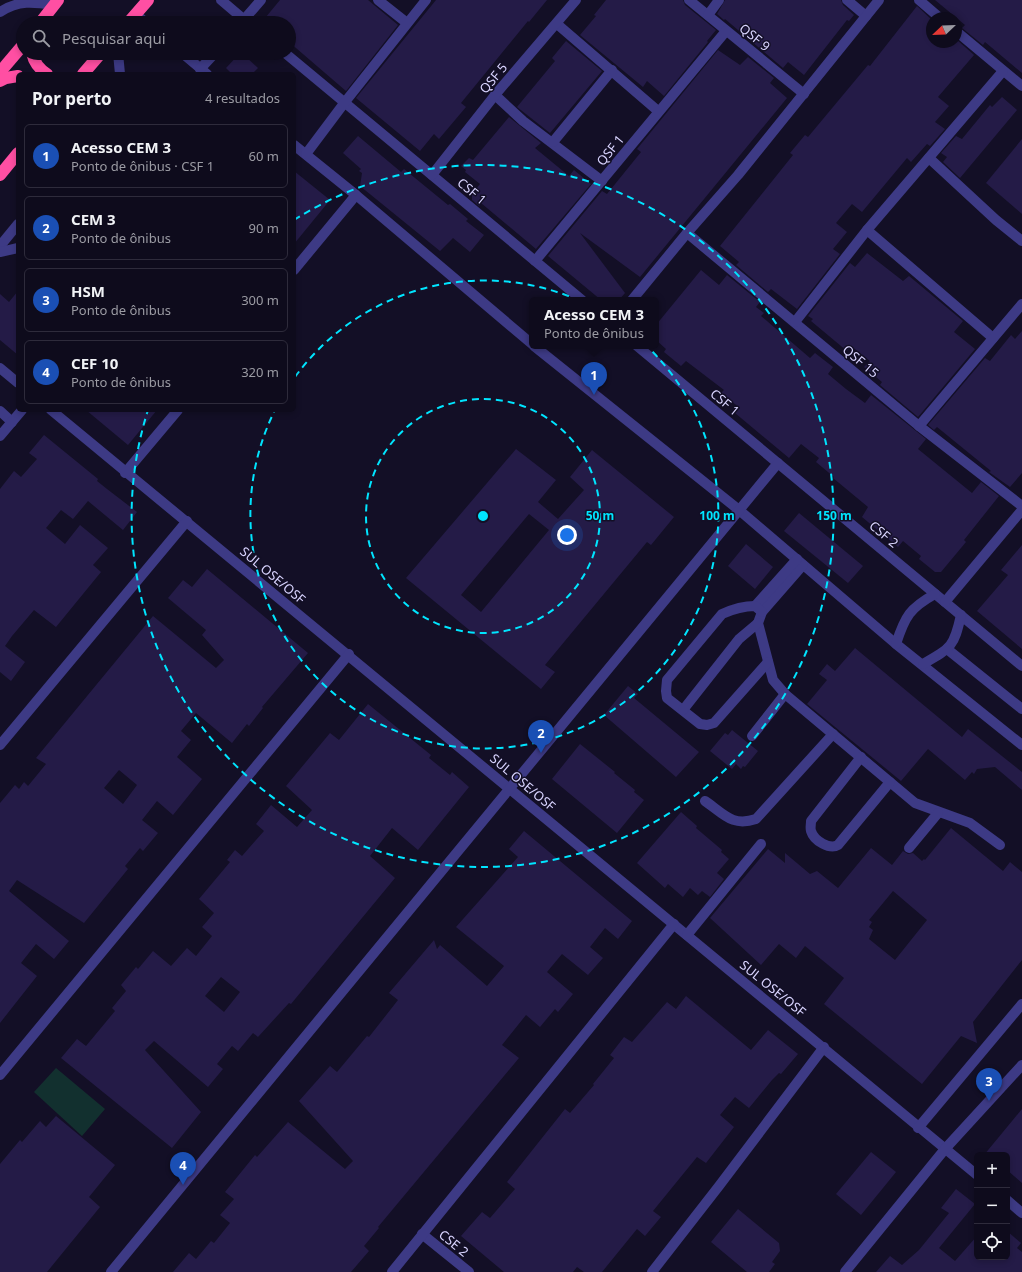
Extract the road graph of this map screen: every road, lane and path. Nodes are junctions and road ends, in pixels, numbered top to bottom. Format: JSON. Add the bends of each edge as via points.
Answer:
{"nodes":[{"id":1,"x":148,"y":0,"type":"edge"},
{"id":2,"x":221,"y":0,"type":"edge"},
{"id":3,"x":261,"y":0,"type":"edge"},
{"id":4,"x":378,"y":0,"type":"edge"},
{"id":5,"x":426,"y":0,"type":"edge"},
{"id":6,"x":576,"y":0,"type":"edge"},
{"id":7,"x":689,"y":0,"type":"edge"},
{"id":8,"x":719,"y":0,"type":"edge"},
{"id":9,"x":847,"y":0,"type":"edge"},
{"id":10,"x":879,"y":0,"type":"edge"},
{"id":11,"x":919,"y":0,"type":"edge"},
{"id":12,"x":56,"y":3,"type":"edge"},
{"id":13,"x":0,"y":11,"type":"edge"},
{"id":14,"x":933,"y":12,"type":"edge"},
{"id":15,"x":708,"y":15,"type":"junction"},
{"id":16,"x":46,"y":16,"type":"edge"},
{"id":17,"x":135,"y":16,"type":"edge"},
{"id":18,"x":238,"y":16,"type":"edge"},
{"id":19,"x":249,"y":16,"type":"edge"},
{"id":20,"x":866,"y":16,"type":"junction"},
{"id":21,"x":407,"y":23,"type":"junction"},
{"id":22,"x":557,"y":24,"type":"junction"},
{"id":23,"x":726,"y":31,"type":"junction"},
{"id":24,"x":962,"y":36,"type":"edge"},
{"id":25,"x":16,"y":53,"type":"edge"},
{"id":26,"x":34,"y":60,"type":"edge"},
{"id":27,"x":95,"y":60,"type":"edge"},
{"id":28,"x":119,"y":60,"type":"edge"},
{"id":29,"x":191,"y":60,"type":"edge"},
{"id":30,"x":211,"y":60,"type":"edge"},
{"id":31,"x":294,"y":60,"type":"edge"},
{"id":32,"x":612,"y":70,"type":"junction"},
{"id":33,"x":204,"y":71,"type":"edge"},
{"id":34,"x":1003,"y":71,"type":"junction"},
{"id":35,"x":0,"y":72,"type":"edge"},
{"id":36,"x":44,"y":72,"type":"edge"},
{"id":37,"x":85,"y":72,"type":"edge"},
{"id":38,"x":120,"y":72,"type":"edge"},
{"id":39,"x":16,"y":76,"type":"edge"},
{"id":40,"x":0,"y":81,"type":"edge"},
{"id":41,"x":1022,"y":86,"type":"edge"},
{"id":42,"x":804,"y":94,"type":"junction"},
{"id":43,"x":495,"y":95,"type":"junction"},
{"id":44,"x":345,"y":102,"type":"junction"},
{"id":45,"x":658,"y":111,"type":"junction"},
{"id":46,"x":553,"y":142,"type":"junction"},
{"id":47,"x":296,"y":146,"type":"edge"},
{"id":48,"x":306,"y":154,"type":"junction"},
{"id":49,"x":16,"y":155,"type":"edge"},
{"id":50,"x":929,"y":158,"type":"junction"},
{"id":51,"x":0,"y":175,"type":"edge"},
{"id":52,"x":432,"y":175,"type":"junction"},
{"id":53,"x":602,"y":181,"type":"junction"},
{"id":54,"x":356,"y":195,"type":"junction"},
{"id":55,"x":16,"y":226,"type":"edge"},
{"id":56,"x":867,"y":230,"type":"junction"},
{"id":57,"x":687,"y":233,"type":"junction"},
{"id":58,"x":1022,"y":240,"type":"edge"},
{"id":59,"x":0,"y":246,"type":"edge"},
{"id":60,"x":16,"y":248,"type":"edge"},
{"id":61,"x":0,"y":252,"type":"edge"},
{"id":62,"x":535,"y":260,"type":"junction"},
{"id":63,"x":296,"y":268,"type":"edge"},
{"id":64,"x":578,"y":297,"type":"edge"},
{"id":65,"x":634,"y":297,"type":"edge"},
{"id":66,"x":1022,"y":304,"type":"edge"},
{"id":67,"x":795,"y":322,"type":"junction"},
{"id":68,"x":993,"y":338,"type":"junction"},
{"id":69,"x":529,"y":342,"type":"edge"},
{"id":70,"x":538,"y":349,"type":"edge"},
{"id":71,"x":641,"y":349,"type":"edge"},
{"id":72,"x":0,"y":368,"type":"edge"},
{"id":73,"x":16,"y":381,"type":"edge"},
{"id":74,"x":0,"y":411,"type":"edge"},
{"id":75,"x":20,"y":412,"type":"edge"},
{"id":76,"x":53,"y":412,"type":"edge"},
{"id":77,"x":176,"y":412,"type":"edge"},
{"id":78,"x":12,"y":422,"type":"junction"},
{"id":79,"x":919,"y":426,"type":"junction"},
{"id":80,"x":0,"y":436,"type":"edge"},
{"id":81,"x":778,"y":464,"type":"junction"},
{"id":82,"x":125,"y":473,"type":"junction"},
{"id":83,"x":1022,"y":506,"type":"edge"},
{"id":84,"x":739,"y":510,"type":"junction"},
{"id":85,"x":1022,"y":510,"type":"edge"},
{"id":86,"x":187,"y":521,"type":"junction"},
{"id":87,"x":800,"y":562,"type":"junction"},
{"id":88,"x":936,"y":594,"type":"junction"},
{"id":89,"x":945,"y":602,"type":"junction"},
{"id":90,"x":759,"y":609,"type":"junction"},
{"id":91,"x":961,"y":615,"type":"junction"},
{"id":92,"x":758,"y":623,"type":"junction"},
{"id":93,"x":896,"y":644,"type":"junction"},
{"id":94,"x":947,"y":649,"type":"junction"},
{"id":95,"x":349,"y":654,"type":"junction"},
{"id":96,"x":768,"y":662,"type":"junction"},
{"id":97,"x":923,"y":664,"type":"junction"},
{"id":98,"x":1022,"y":666,"type":"edge"},
{"id":99,"x":785,"y":694,"type":"junction"},
{"id":100,"x":1022,"y":708,"type":"edge"},
{"id":101,"x":683,"y":710,"type":"junction"},
{"id":102,"x":833,"y":734,"type":"junction"},
{"id":103,"x":752,"y":736,"type":"dead end"},
{"id":104,"x":0,"y":745,"type":"edge"},
{"id":105,"x":1022,"y":745,"type":"edge"},
{"id":106,"x":861,"y":757,"type":"junction"},
{"id":107,"x":890,"y":782,"type":"junction"},
{"id":108,"x":511,"y":789,"type":"junction"},
{"id":109,"x":705,"y":801,"type":"dead end"},
{"id":110,"x":938,"y":813,"type":"junction"},
{"id":111,"x":761,"y":844,"type":"dead end"},
{"id":112,"x":1000,"y":845,"type":"dead end"},
{"id":113,"x":909,"y":848,"type":"dead end"},
{"id":114,"x":674,"y":924,"type":"junction"},
{"id":115,"x":687,"y":935,"type":"junction"},
{"id":116,"x":1022,"y":1004,"type":"edge"},
{"id":117,"x":824,"y":1047,"type":"junction"},
{"id":118,"x":1022,"y":1065,"type":"edge"},
{"id":119,"x":0,"y":1075,"type":"edge"},
{"id":120,"x":918,"y":1128,"type":"junction"},
{"id":121,"x":945,"y":1149,"type":"junction"},
{"id":122,"x":974,"y":1173,"type":"edge"},
{"id":123,"x":1010,"y":1203,"type":"edge"},
{"id":124,"x":1022,"y":1213,"type":"edge"},
{"id":125,"x":422,"y":1234,"type":"junction"},
{"id":126,"x":111,"y":1272,"type":"edge"},
{"id":127,"x":392,"y":1272,"type":"edge"},
{"id":128,"x":469,"y":1272,"type":"edge"},
{"id":129,"x":652,"y":1272,"type":"edge"},
{"id":130,"x":845,"y":1272,"type":"edge"}],
"edges":[{"from":1,"to":17,"type":"highway"},
{"from":2,"to":18,"type":"street"},
{"from":3,"to":19,"type":"street"},
{"from":4,"to":21,"type":"street"},
{"from":5,"to":21,"type":"street"},
{"from":6,"to":22,"type":"street","name":"QSF 5"},
{"from":7,"to":15,"type":"street","name":"QSF 9"},
{"from":8,"to":15,"type":"street"},
{"from":9,"to":20,"type":"street"},
{"from":10,"to":20,"type":"street"},
{"from":11,"to":14,"type":"street"},
{"from":12,"to":13,"type":"street","via":[[27,1]]},
{"from":12,"to":16,"type":"highway"},
{"from":15,"to":23,"type":"street","name":"QSF 9"},
{"from":20,"to":42,"type":"street"},
{"from":21,"to":44,"type":"street"},
{"from":22,"to":32,"type":"street"},
{"from":22,"to":43,"type":"street","name":"QSF 5"},
{"from":23,"to":42,"type":"street","name":"QSF 9"},
{"from":23,"to":45,"type":"street","name":"QSF 1"},
{"from":24,"to":34,"type":"street"},
{"from":25,"to":35,"type":"highway"},
{"from":26,"to":36,"type":"highway"},
{"from":27,"to":37,"type":"highway"},
{"from":28,"to":38,"type":"street"},
{"from":29,"to":33,"type":"street"},
{"from":30,"to":33,"type":"street"},
{"from":31,"to":44,"type":"street","name":"CSF 1"},
{"from":32,"to":45,"type":"street"},
{"from":32,"to":46,"type":"street"},
{"from":34,"to":41,"type":"street"},
{"from":34,"to":50,"type":"street"},
{"from":39,"to":40,"type":"highway"},
{"from":42,"to":57,"type":"street"},
{"from":43,"to":46,"type":"street","name":"QSF 1","via":[[523,121]]},
{"from":43,"to":52,"type":"street","name":"QSF 5"},
{"from":44,"to":48,"type":"street"},
{"from":44,"to":52,"type":"street","name":"CSF 1"},
{"from":45,"to":53,"type":"street","name":"QSF 1"},
{"from":46,"to":53,"type":"street","name":"QSF 1"},
{"from":47,"to":48,"type":"street"},
{"from":48,"to":54,"type":"street"},
{"from":49,"to":51,"type":"highway"},
{"from":50,"to":56,"type":"street"},
{"from":50,"to":58,"type":"street","via":[[996,220]]},
{"from":52,"to":62,"type":"street","name":"CSF 1"},
{"from":53,"to":62,"type":"street"},
{"from":54,"to":63,"type":"street"},
{"from":54,"to":69,"type":"street"},
{"from":55,"to":59,"type":"street"},
{"from":56,"to":67,"type":"street"},
{"from":56,"to":68,"type":"street"},
{"from":57,"to":65,"type":"street"},
{"from":57,"to":67,"type":"street","name":"QSF 15"},
{"from":60,"to":61,"type":"street"},
{"from":62,"to":64,"type":"street","name":"CSF 1"},
{"from":66,"to":68,"type":"street"},
{"from":67,"to":79,"type":"street","name":"QSF 15"},
{"from":68,"to":79,"type":"street"},
{"from":70,"to":84,"type":"street"},
{"from":71,"to":81,"type":"street","name":"CSF 1"},
{"from":72,"to":73,"type":"street"},
{"from":74,"to":78,"type":"street"},
{"from":75,"to":78,"type":"street"},
{"from":76,"to":82,"type":"street","name":"SUL OSE/OSF"},
{"from":77,"to":82,"type":"street"},
{"from":78,"to":80,"type":"street"},
{"from":79,"to":83,"type":"street","name":"QSF 15"},
{"from":81,"to":84,"type":"street"},
{"from":81,"to":88,"type":"street","name":"CSF 2"},
{"from":82,"to":86,"type":"street","name":"SUL OSE/OSF"},
{"from":84,"to":87,"type":"street"},
{"from":84,"to":108,"type":"street"},
{"from":85,"to":89,"type":"street"},
{"from":86,"to":95,"type":"street","name":"SUL OSE/OSF"},
{"from":86,"to":104,"type":"street"},
{"from":87,"to":90,"type":"street"},
{"from":87,"to":93,"type":"street"},
{"from":88,"to":89,"type":"street"},
{"from":88,"to":93,"type":"street","via":[[911,610]]},
{"from":89,"to":91,"type":"street"},
{"from":90,"to":92,"type":"street"},
{"from":90,"to":101,"type":"street","via":[[734,608],[722,614],[667,680],[667,698]]},
{"from":91,"to":94,"type":"street","via":[[957,636]]},
{"from":91,"to":98,"type":"street"},
{"from":92,"to":96,"type":"street"},
{"from":92,"to":101,"type":"street","via":[[739,639]]},
{"from":93,"to":97,"type":"street"},
{"from":94,"to":97,"type":"street"},
{"from":94,"to":100,"type":"street"},
{"from":95,"to":108,"type":"street","name":"SUL OSE/OSF"},
{"from":95,"to":119,"type":"street"},
{"from":96,"to":99,"type":"street","via":[[773,680]]},
{"from":96,"to":101,"type":"street","via":[[714,723],[700,724]]},
{"from":97,"to":105,"type":"street"},
{"from":99,"to":102,"type":"street"},
{"from":99,"to":103,"type":"street"},
{"from":102,"to":106,"type":"street"},
{"from":102,"to":109,"type":"street","via":[[756,819],[736,823]]},
{"from":106,"to":107,"type":"street"},
{"from":106,"to":107,"type":"street","via":[[811,821],[811,832],[814,837],[828,847],[838,845]]},
{"from":107,"to":110,"type":"street","via":[[915,803]]},
{"from":108,"to":114,"type":"street","name":"SUL OSE/OSF"},
{"from":108,"to":126,"type":"street"},
{"from":110,"to":112,"type":"street","via":[[970,823]]},
{"from":110,"to":113,"type":"street"},
{"from":111,"to":115,"type":"street"},
{"from":114,"to":115,"type":"street","name":"SUL OSE/OSF"},
{"from":114,"to":125,"type":"street"},
{"from":115,"to":117,"type":"street","name":"SUL OSE/OSF"},
{"from":116,"to":120,"type":"street"},
{"from":117,"to":120,"type":"street","name":"SUL OSE/OSF"},
{"from":117,"to":129,"type":"street"},
{"from":118,"to":121,"type":"street"},
{"from":120,"to":121,"type":"street","name":"SUL OSE/OSF"},
{"from":121,"to":122,"type":"street","name":"SUL OSE/OSF"},
{"from":121,"to":130,"type":"street"},
{"from":123,"to":124,"type":"street"},
{"from":125,"to":127,"type":"street"},
{"from":125,"to":128,"type":"street","name":"CSE 2"}]}
